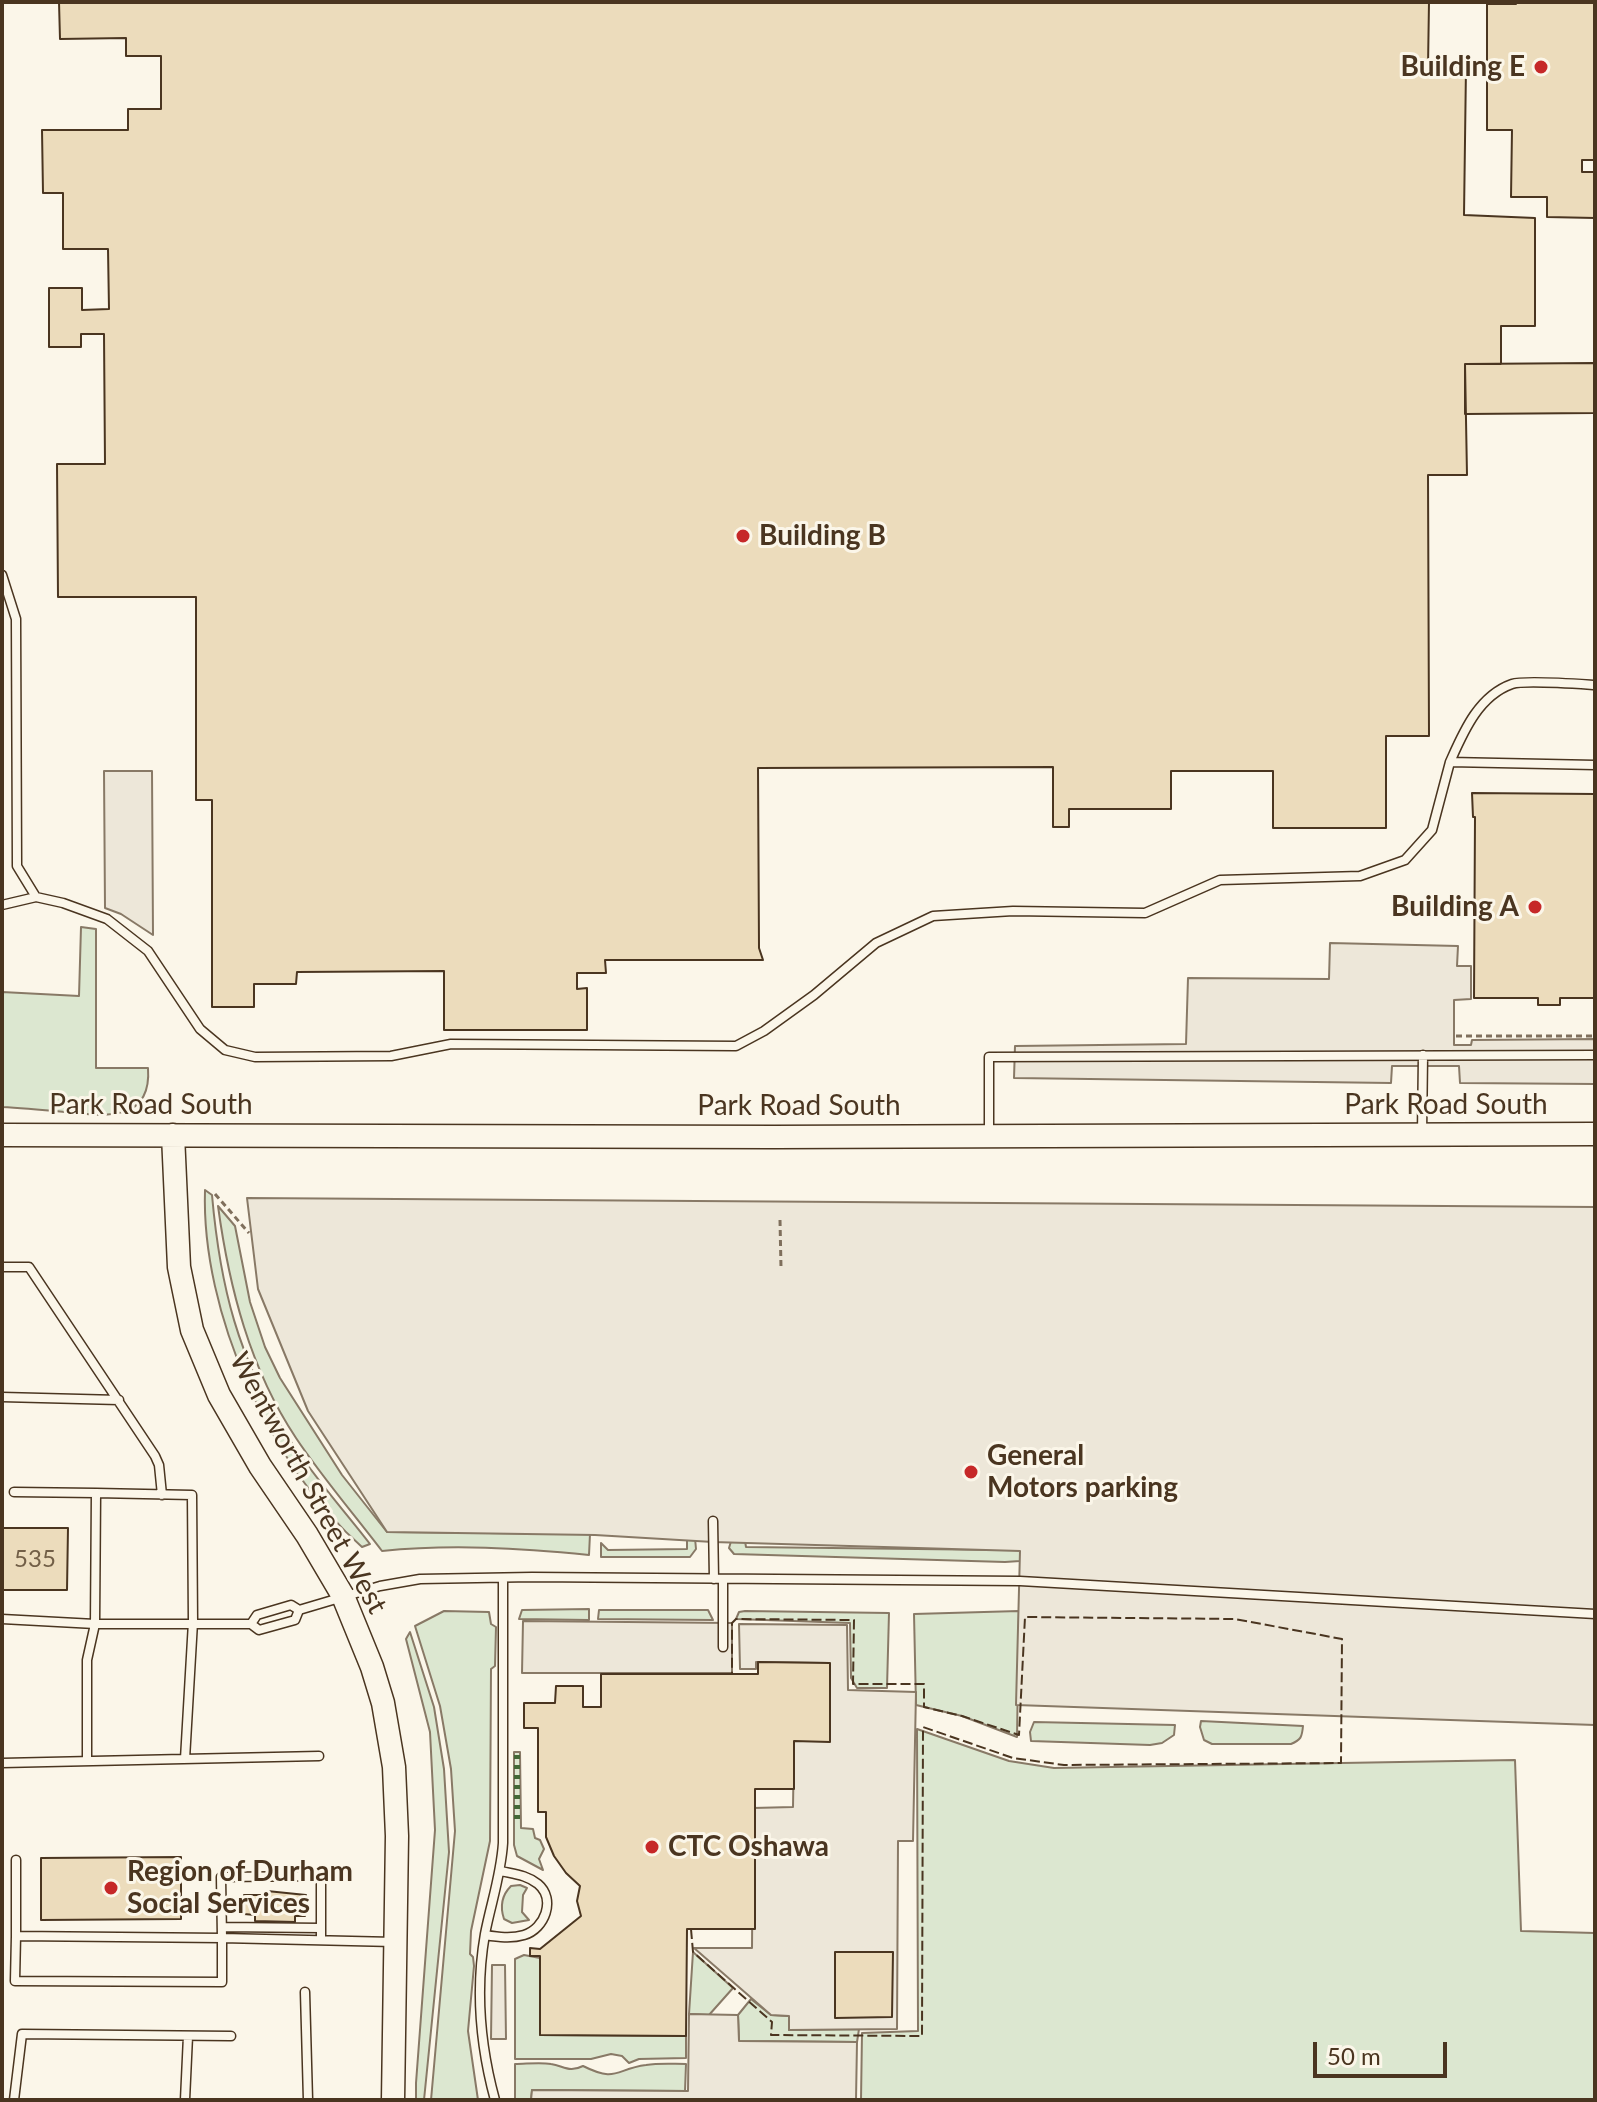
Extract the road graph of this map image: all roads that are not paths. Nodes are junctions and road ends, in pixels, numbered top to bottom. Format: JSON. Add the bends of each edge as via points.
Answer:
{"nodes":[{"id":1,"x":2,"y":575,"type":"edge"},
{"id":2,"x":1595,"y":685,"type":"edge"},
{"id":3,"x":1450,"y":762,"type":"junction"},
{"id":4,"x":1595,"y":765,"type":"edge"},
{"id":5,"x":36,"y":897,"type":"junction"},
{"id":6,"x":2,"y":905,"type":"edge"},
{"id":7,"x":1423,"y":1055,"type":"junction"},
{"id":8,"x":1595,"y":1055,"type":"edge"},
{"id":9,"x":1595,"y":1134,"type":"edge"},
{"id":10,"x":2,"y":1135,"type":"edge"},
{"id":11,"x":173,"y":1135,"type":"junction"},
{"id":12,"x":1422,"y":1135,"type":"junction"},
{"id":13,"x":989,"y":1137,"type":"junction"},
{"id":14,"x":2,"y":1267,"type":"edge"},
{"id":15,"x":2,"y":1397,"type":"edge"},
{"id":16,"x":119,"y":1400,"type":"junction"},
{"id":17,"x":14,"y":1492,"type":"dead end"},
{"id":18,"x":96,"y":1493,"type":"junction"},
{"id":19,"x":162,"y":1495,"type":"junction"},
{"id":20,"x":713,"y":1521,"type":"dead end"},
{"id":21,"x":503,"y":1578,"type":"junction"},
{"id":22,"x":718,"y":1579,"type":"junction"},
{"id":23,"x":343,"y":1596,"type":"junction"},
{"id":24,"x":299,"y":1610,"type":"junction"},
{"id":25,"x":1595,"y":1614,"type":"edge"},
{"id":26,"x":2,"y":1619,"type":"edge"},
{"id":27,"x":193,"y":1622,"type":"junction"},
{"id":28,"x":95,"y":1624,"type":"junction"},
{"id":29,"x":251,"y":1624,"type":"junction"},
{"id":30,"x":723,"y":1647,"type":"dead end"},
{"id":31,"x":319,"y":1756,"type":"dead end"},
{"id":32,"x":185,"y":1759,"type":"junction"},
{"id":33,"x":87,"y":1761,"type":"junction"},
{"id":34,"x":2,"y":1763,"type":"edge"},
{"id":35,"x":16,"y":1860,"type":"dead end"},
{"id":36,"x":501,"y":1871,"type":"junction"},
{"id":37,"x":222,"y":1927,"type":"junction"},
{"id":38,"x":321,"y":1928,"type":"junction"},
{"id":39,"x":485,"y":1935,"type":"junction"},
{"id":40,"x":16,"y":1936,"type":"junction"},
{"id":41,"x":222,"y":1938,"type":"junction"},
{"id":42,"x":321,"y":1939,"type":"junction"},
{"id":43,"x":395,"y":1943,"type":"junction"},
{"id":44,"x":305,"y":1992,"type":"dead end"},
{"id":45,"x":188,"y":2036,"type":"junction"},
{"id":46,"x":231,"y":2036,"type":"dead end"},
{"id":47,"x":14,"y":2100,"type":"edge"},
{"id":48,"x":185,"y":2100,"type":"edge"},
{"id":49,"x":308,"y":2100,"type":"edge"},
{"id":50,"x":393,"y":2100,"type":"edge"},
{"id":51,"x":495,"y":2100,"type":"edge"}],
"edges":[{"from":1,"to":5,"type":"lane","via":[[16,619],[17,866]]},
{"from":2,"to":3,"type":"lane","via":[[1513,684],[1469,720]]},
{"from":3,"to":4,"type":"lane"},
{"from":3,"to":5,"type":"lane","via":[[1432,830],[1405,860],[1360,876],[1220,880],[1145,913],[933,916],[876,943],[814,995],[736,1046],[451,1044],[391,1056],[255,1057],[225,1050],[200,1029],[148,951],[107,919]]},
{"from":5,"to":6,"type":"lane"},
{"from":7,"to":8,"type":"lane"},
{"from":7,"to":12,"type":"lane"},
{"from":7,"to":13,"type":"lane","via":[[989,1057]]},
{"from":9,"to":12,"type":"main road","name":"Park Road South"},
{"from":10,"to":11,"type":"main road","name":"Park Road South"},
{"from":11,"to":13,"type":"main road","name":"Park Road South"},
{"from":11,"to":23,"type":"main road","name":"Wentworth Street West","via":[[179,1267],[192,1330],[219,1395]]},
{"from":12,"to":13,"type":"main road","name":"Park Road South"},
{"from":14,"to":16,"type":"lane","via":[[29,1267]]},
{"from":15,"to":16,"type":"lane"},
{"from":16,"to":19,"type":"lane","via":[[159,1465]]},
{"from":17,"to":18,"type":"lane"},
{"from":18,"to":19,"type":"lane"},
{"from":18,"to":28,"type":"lane"},
{"from":19,"to":27,"type":"lane","via":[[192,1495]]},
{"from":20,"to":22,"type":"lane"},
{"from":21,"to":22,"type":"lane"},
{"from":21,"to":23,"type":"lane","via":[[420,1579]]},
{"from":21,"to":36,"type":"lane"},
{"from":22,"to":25,"type":"lane","via":[[1020,1581]]},
{"from":22,"to":30,"type":"lane"},
{"from":23,"to":24,"type":"lane"},
{"from":23,"to":43,"type":"main road","name":"Wentworth Street West","via":[[372,1667],[390,1733],[397,1824]]},
{"from":24,"to":29,"type":"lane","via":[[291,1605],[257,1615]]},
{"from":24,"to":29,"type":"lane","via":[[295,1620],[283,1624],[259,1630]]},
{"from":26,"to":28,"type":"lane"},
{"from":27,"to":28,"type":"lane"},
{"from":27,"to":29,"type":"lane"},
{"from":27,"to":32,"type":"lane"},
{"from":28,"to":33,"type":"lane","via":[[87,1660]]},
{"from":31,"to":32,"type":"lane"},
{"from":32,"to":33,"type":"lane"},
{"from":33,"to":34,"type":"lane"},
{"from":35,"to":40,"type":"lane"},
{"from":36,"to":39,"type":"lane"},
{"from":36,"to":39,"type":"lane","via":[[537,1883],[546,1896],[544,1918],[527,1935]]},
{"from":37,"to":38,"type":"lane"},
{"from":37,"to":38,"type":"lane","via":[[221,1877],[321,1876]]},
{"from":37,"to":41,"type":"lane"},
{"from":38,"to":42,"type":"lane"},
{"from":39,"to":51,"type":"lane","via":[[480,2011]]},
{"from":40,"to":41,"type":"lane"},
{"from":40,"to":41,"type":"lane","via":[[15,1981],[222,1982]]},
{"from":41,"to":42,"type":"lane"},
{"from":42,"to":43,"type":"lane"},
{"from":43,"to":50,"type":"main road","name":"Wentworth Street West"},
{"from":44,"to":49,"type":"lane"},
{"from":45,"to":46,"type":"lane"},
{"from":45,"to":47,"type":"lane","via":[[22,2034]]},
{"from":45,"to":48,"type":"lane"}]}
